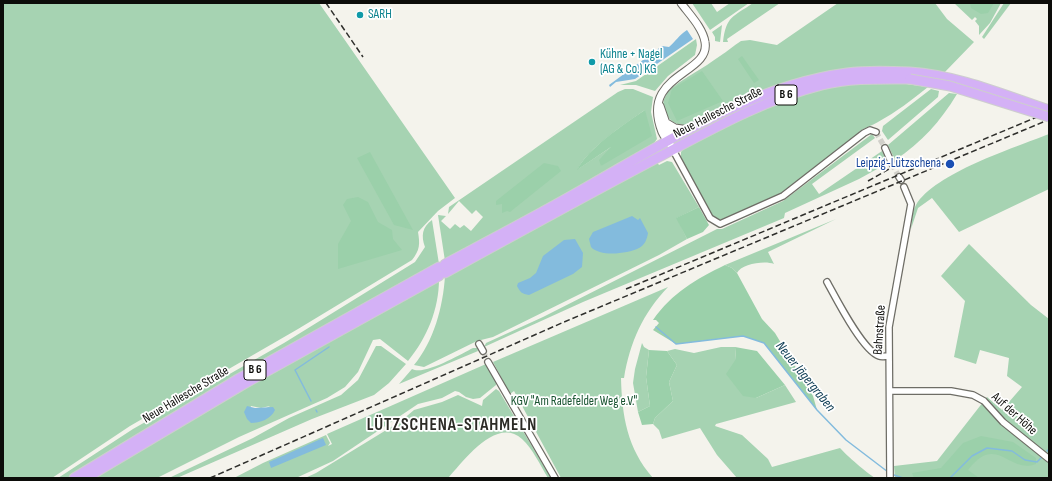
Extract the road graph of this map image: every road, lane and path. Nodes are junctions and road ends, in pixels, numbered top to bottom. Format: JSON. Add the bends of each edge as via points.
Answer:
{"nodes":[{"id":1,"x":681,"y":3,"type":"edge"},
{"id":2,"x":910,"y":76,"type":"junction"},
{"id":3,"x":659,"y":98,"type":"junction"},
{"id":4,"x":1049,"y":110,"type":"edge"},
{"id":5,"x":1049,"y":117,"type":"edge"},
{"id":6,"x":665,"y":122,"type":"junction"},
{"id":7,"x":689,"y":130,"type":"junction"},
{"id":8,"x":876,"y":132,"type":"dead end"},
{"id":9,"x":671,"y":146,"type":"junction"},
{"id":10,"x":885,"y":148,"type":"tunnel mouth"},
{"id":11,"x":892,"y":164,"type":"tunnel mouth"},
{"id":12,"x":904,"y":187,"type":"dead end"},
{"id":13,"x":442,"y":270,"type":"junction"},
{"id":14,"x":827,"y":282,"type":"dead end"},
{"id":15,"x":479,"y":344,"type":"dead end"},
{"id":16,"x":483,"y":351,"type":"tunnel mouth"},
{"id":17,"x":888,"y":356,"type":"junction"},
{"id":18,"x":488,"y":362,"type":"tunnel mouth"},
{"id":19,"x":890,"y":391,"type":"junction"},
{"id":20,"x":1049,"y":458,"type":"edge"},
{"id":21,"x":74,"y":478,"type":"edge"},
{"id":22,"x":86,"y":478,"type":"edge"},
{"id":23,"x":555,"y":478,"type":"edge"},
{"id":24,"x":890,"y":478,"type":"edge"}],
"edges":[{"from":1,"to":3,"type":"street","via":[[702,33],[705,47],[697,62],[666,85]]},
{"from":2,"to":4,"type":"main road","name":"Neue Hallesche Straße","number":"B 6","via":[[960,82]]},
{"from":2,"to":5,"type":"main road","name":"Neue Hallesche Straße","number":"B 6","bridge":true},
{"from":2,"to":7,"type":"main road","name":"Neue Hallesche Straße","number":"B 6","via":[[848,73],[812,80],[762,96]]},
{"from":2,"to":9,"type":"main road","name":"Neue Hallesche Straße","number":"B 6","via":[[824,84],[777,98]]},
{"from":3,"to":6,"type":"street"},
{"from":3,"to":9,"type":"street","via":[[657,118],[662,133]]},
{"from":6,"to":7,"type":"street","via":[[675,128]]},
{"from":6,"to":9,"type":"street","via":[[670,132]]},
{"from":7,"to":9,"type":"main road","name":"Neue Hallesche Straße","number":"B 6"},
{"from":8,"to":9,"type":"street","via":[[870,130],[864,133],[782,196],[723,223],[716,223],[710,218]]},
{"from":9,"to":13,"type":"main road","name":"Neue Hallesche Straße","number":"B 6"},
{"from":10,"to":11,"type":"street"},
{"from":12,"to":17,"type":"street","name":"Bahnstraße","via":[[911,204],[890,316]]},
{"from":13,"to":21,"type":"main road","name":"Neue Hallesche Straße","number":"B 6","via":[[238,379]]},
{"from":13,"to":22,"type":"main road","name":"Neue Hallesche Straße","number":"B 6"},
{"from":14,"to":17,"type":"street","via":[[868,347],[880,356]]},
{"from":15,"to":16,"type":"street"},
{"from":17,"to":19,"type":"street","name":"Bahnstraße"},
{"from":18,"to":23,"type":"street"},
{"from":19,"to":20,"type":"street","name":"Auf der Höhe","via":[[951,391],[973,395],[984,401],[1003,422]]},
{"from":19,"to":24,"type":"street","name":"Bahnstraße"}]}
